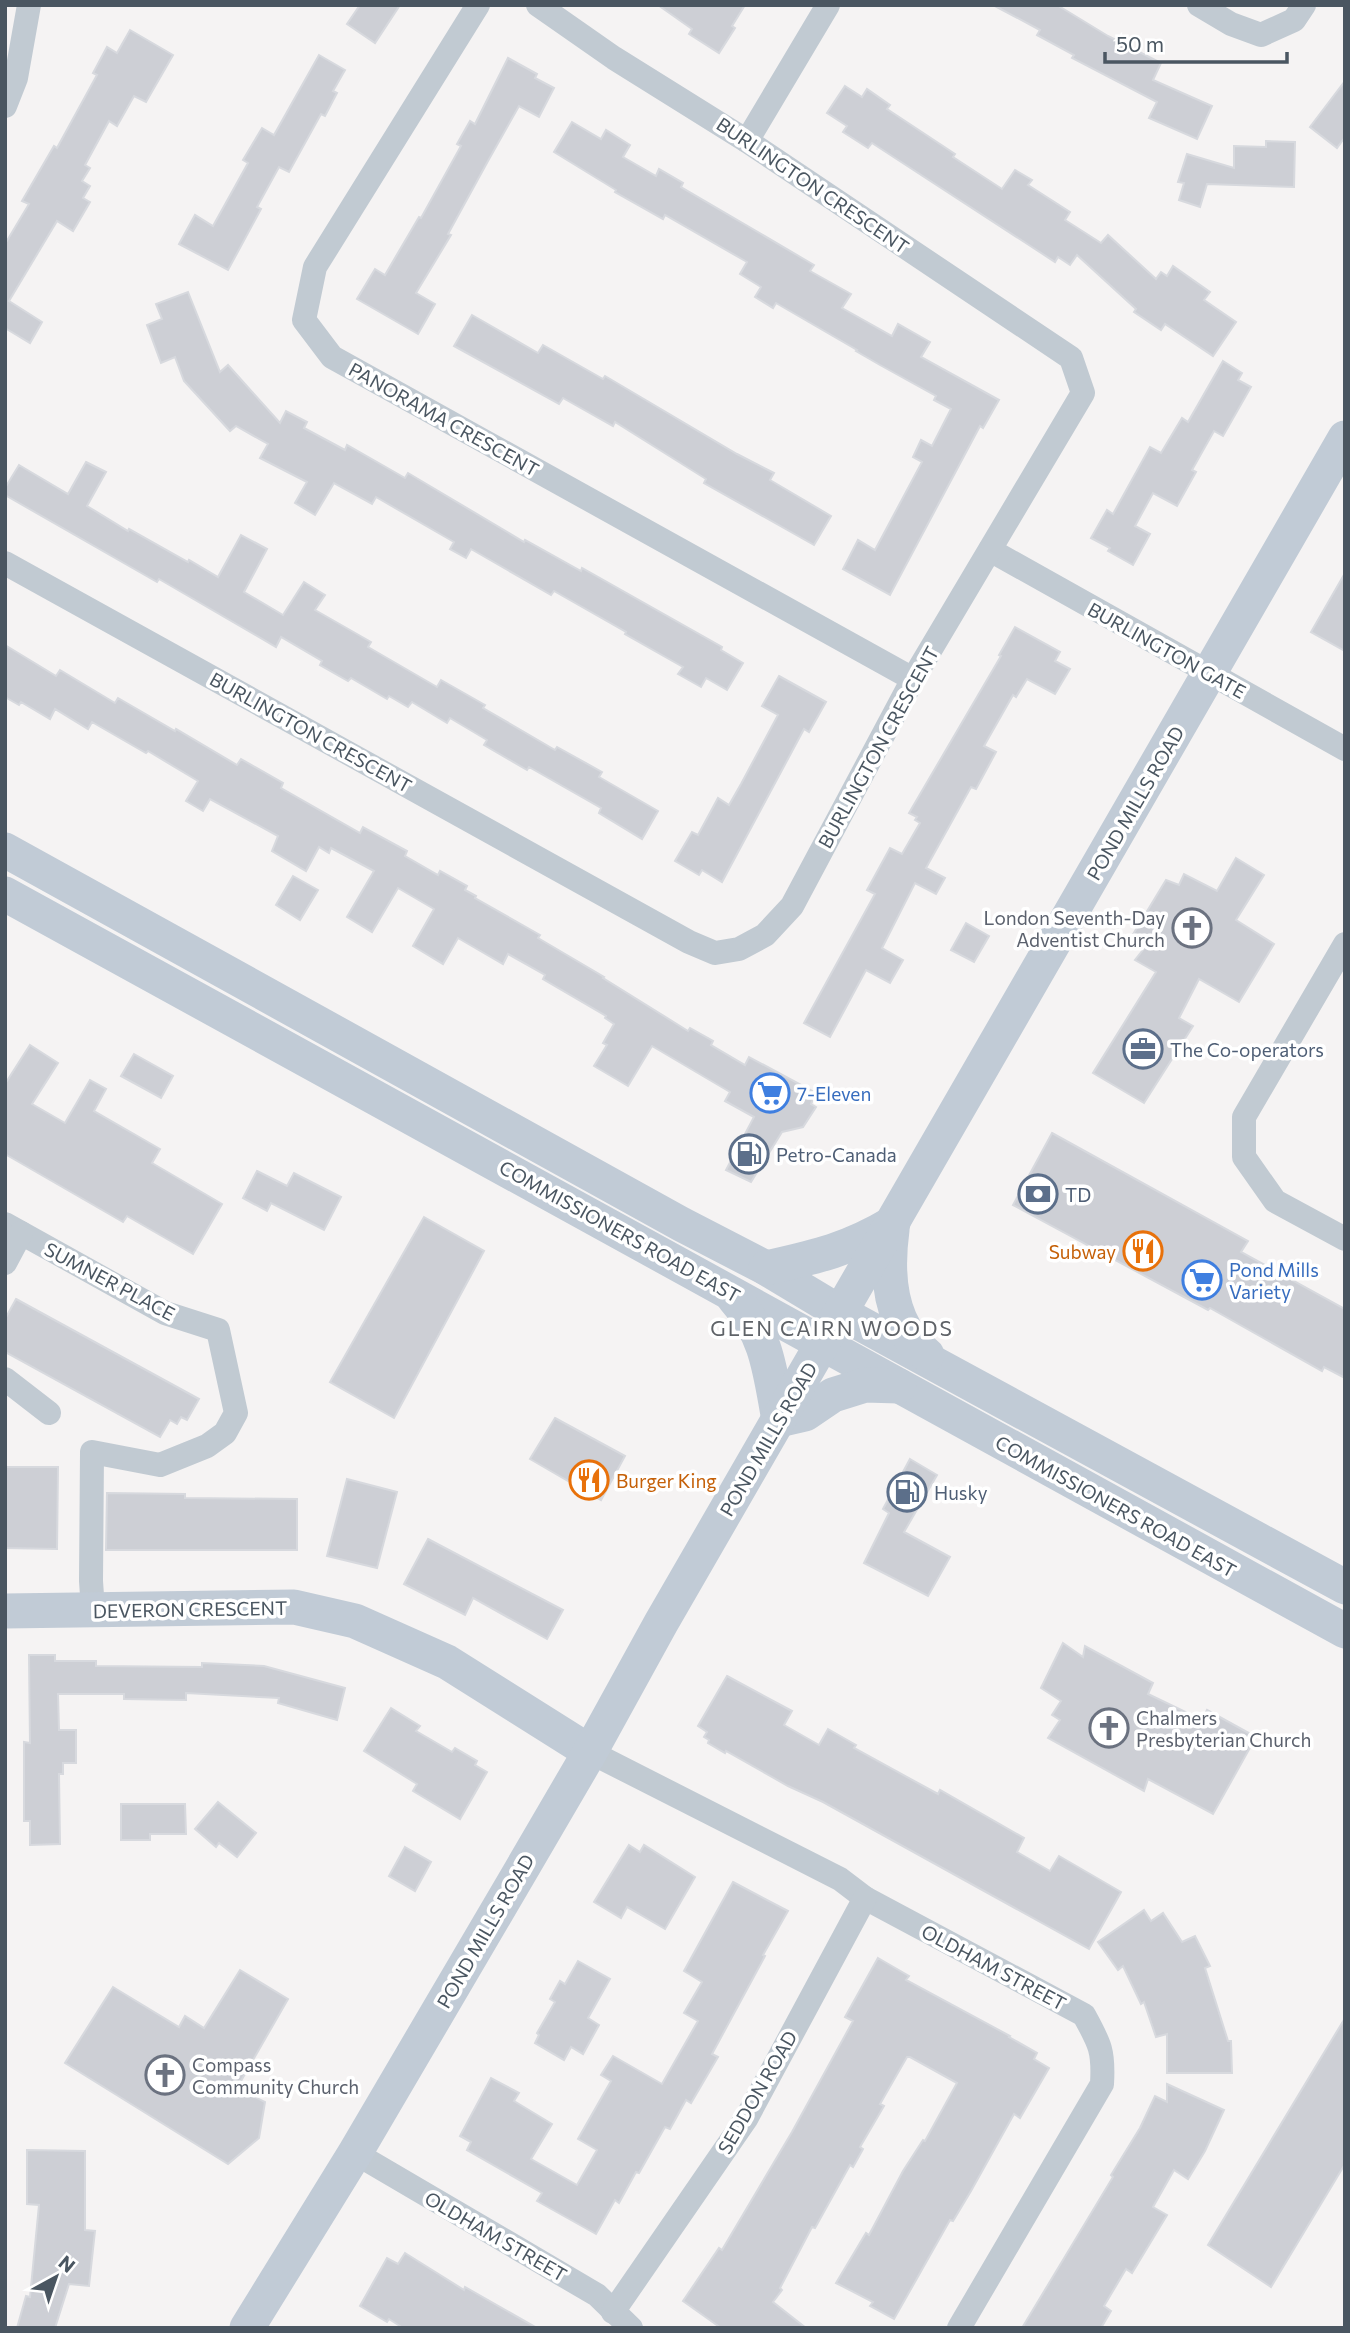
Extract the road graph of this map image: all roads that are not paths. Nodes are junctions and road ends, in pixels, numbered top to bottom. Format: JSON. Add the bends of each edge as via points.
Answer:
{"nodes":[{"id":1,"x":29,"y":5,"type":"edge"},
{"id":2,"x":478,"y":5,"type":"edge"},
{"id":3,"x":538,"y":5,"type":"edge"},
{"id":4,"x":828,"y":5,"type":"edge"},
{"id":5,"x":1199,"y":5,"type":"edge"},
{"id":6,"x":1304,"y":5,"type":"edge"},
{"id":7,"x":5,"y":106,"type":"edge"},
{"id":8,"x":747,"y":141,"type":"junction"},
{"id":9,"x":1345,"y":438,"type":"edge"},
{"id":10,"x":990,"y":550,"type":"junction"},
{"id":11,"x":5,"y":563,"type":"edge"},
{"id":12,"x":1210,"y":674,"type":"junction"},
{"id":13,"x":913,"y":679,"type":"junction"},
{"id":14,"x":1345,"y":749,"type":"edge"},
{"id":15,"x":5,"y":850,"type":"edge"},
{"id":16,"x":5,"y":894,"type":"edge"},
{"id":17,"x":1345,"y":944,"type":"edge"},
{"id":18,"x":892,"y":1223,"type":"junction"},
{"id":19,"x":13,"y":1229,"type":"edge"},
{"id":20,"x":1345,"y":1239,"type":"edge"},
{"id":21,"x":5,"y":1263,"type":"edge"},
{"id":22,"x":766,"y":1268,"type":"junction"},
{"id":23,"x":726,"y":1289,"type":"junction"},
{"id":24,"x":841,"y":1313,"type":"junction"},
{"id":25,"x":823,"y":1344,"type":"junction"},
{"id":26,"x":947,"y":1371,"type":"junction"},
{"id":27,"x":5,"y":1378,"type":"edge"},
{"id":28,"x":899,"y":1386,"type":"junction"},
{"id":29,"x":49,"y":1413,"type":"dead end"},
{"id":30,"x":779,"y":1420,"type":"junction"},
{"id":31,"x":1345,"y":1587,"type":"edge"},
{"id":32,"x":93,"y":1609,"type":"junction"},
{"id":33,"x":5,"y":1611,"type":"edge"},
{"id":34,"x":1345,"y":1631,"type":"edge"},
{"id":35,"x":590,"y":1752,"type":"junction"},
{"id":36,"x":865,"y":1898,"type":"junction"},
{"id":37,"x":355,"y":2153,"type":"junction"},
{"id":38,"x":622,"y":2320,"type":"edge"},
{"id":39,"x":247,"y":2328,"type":"edge"},
{"id":40,"x":959,"y":2328,"type":"edge"}],
"edges":[{"from":1,"to":7,"type":"street","via":[[16,78]]},
{"from":2,"to":13,"type":"street","name":"PANORAMA CRESCENT","via":[[315,267],[304,320],[332,357]]},
{"from":3,"to":8,"type":"street","name":"BURLINGTON CRESCENT"},
{"from":4,"to":8,"type":"street"},
{"from":5,"to":6,"type":"street","via":[[1261,35],[1294,20]]},
{"from":8,"to":10,"type":"street","name":"BURLINGTON CRESCENT","via":[[1071,358],[1083,393]]},
{"from":9,"to":12,"type":"main road","name":"POND MILLS ROAD"},
{"from":10,"to":12,"type":"street","name":"BURLINGTON GATE"},
{"from":10,"to":13,"type":"street","name":"BURLINGTON CRESCENT"},
{"from":11,"to":13,"type":"street","name":"BURLINGTON CRESCENT","via":[[715,953],[738,949],[765,935],[792,906]]},
{"from":12,"to":14,"type":"street","name":"BURLINGTON GATE"},
{"from":12,"to":18,"type":"main road","name":"POND MILLS ROAD"},
{"from":15,"to":22,"type":"main road","name":"COMMISSIONERS ROAD EAST"},
{"from":16,"to":23,"type":"main road","name":"COMMISSIONERS ROAD EAST"},
{"from":17,"to":20,"type":"street","via":[[1244,1117],[1244,1157],[1275,1200]]},
{"from":18,"to":22,"type":"main road","via":[[832,1253]]},
{"from":18,"to":24,"type":"main road","name":"POND MILLS ROAD"},
{"from":18,"to":26,"type":"main road","via":[[890,1292],[902,1323],[921,1350]]},
{"from":19,"to":21,"type":"street"},
{"from":19,"to":32,"type":"street","name":"SUMNER PLACE","via":[[165,1313],[218,1330],[236,1413],[225,1433],[207,1446],[160,1465],[92,1452]]},
{"from":22,"to":24,"type":"main road","name":"COMMISSIONERS ROAD EAST"},
{"from":23,"to":25,"type":"main road","name":"COMMISSIONERS ROAD EAST"},
{"from":23,"to":30,"type":"main road","via":[[749,1314],[764,1345]]},
{"from":24,"to":25,"type":"main road","name":"POND MILLS ROAD"},
{"from":24,"to":26,"type":"main road","name":"COMMISSIONERS ROAD EAST"},
{"from":25,"to":28,"type":"main road","name":"COMMISSIONERS ROAD EAST"},
{"from":25,"to":30,"type":"main road","name":"POND MILLS ROAD"},
{"from":26,"to":31,"type":"main road","name":"COMMISSIONERS ROAD EAST"},
{"from":27,"to":29,"type":"street"},
{"from":28,"to":30,"type":"main road","via":[[865,1385]]},
{"from":28,"to":34,"type":"main road","name":"COMMISSIONERS ROAD EAST"},
{"from":30,"to":35,"type":"main road","name":"POND MILLS ROAD"},
{"from":32,"to":33,"type":"main road","name":"DEVERON CRESCENT"},
{"from":32,"to":35,"type":"main road","name":"DEVERON CRESCENT","via":[[294,1607],[355,1621],[447,1662]]},
{"from":35,"to":36,"type":"street","name":"OLDHAM STREET","via":[[840,1879]]},
{"from":35,"to":37,"type":"main road","name":"POND MILLS ROAD"},
{"from":36,"to":38,"type":"street","name":"SEDDON ROAD","via":[[746,2119]]},
{"from":36,"to":40,"type":"street","name":"OLDHAM STREET","via":[[1084,2015],[1104,2059],[1102,2084]]},
{"from":37,"to":38,"type":"street","name":"OLDHAM STREET","via":[[597,2295]]},
{"from":37,"to":39,"type":"main road","name":"POND MILLS ROAD"}]}
